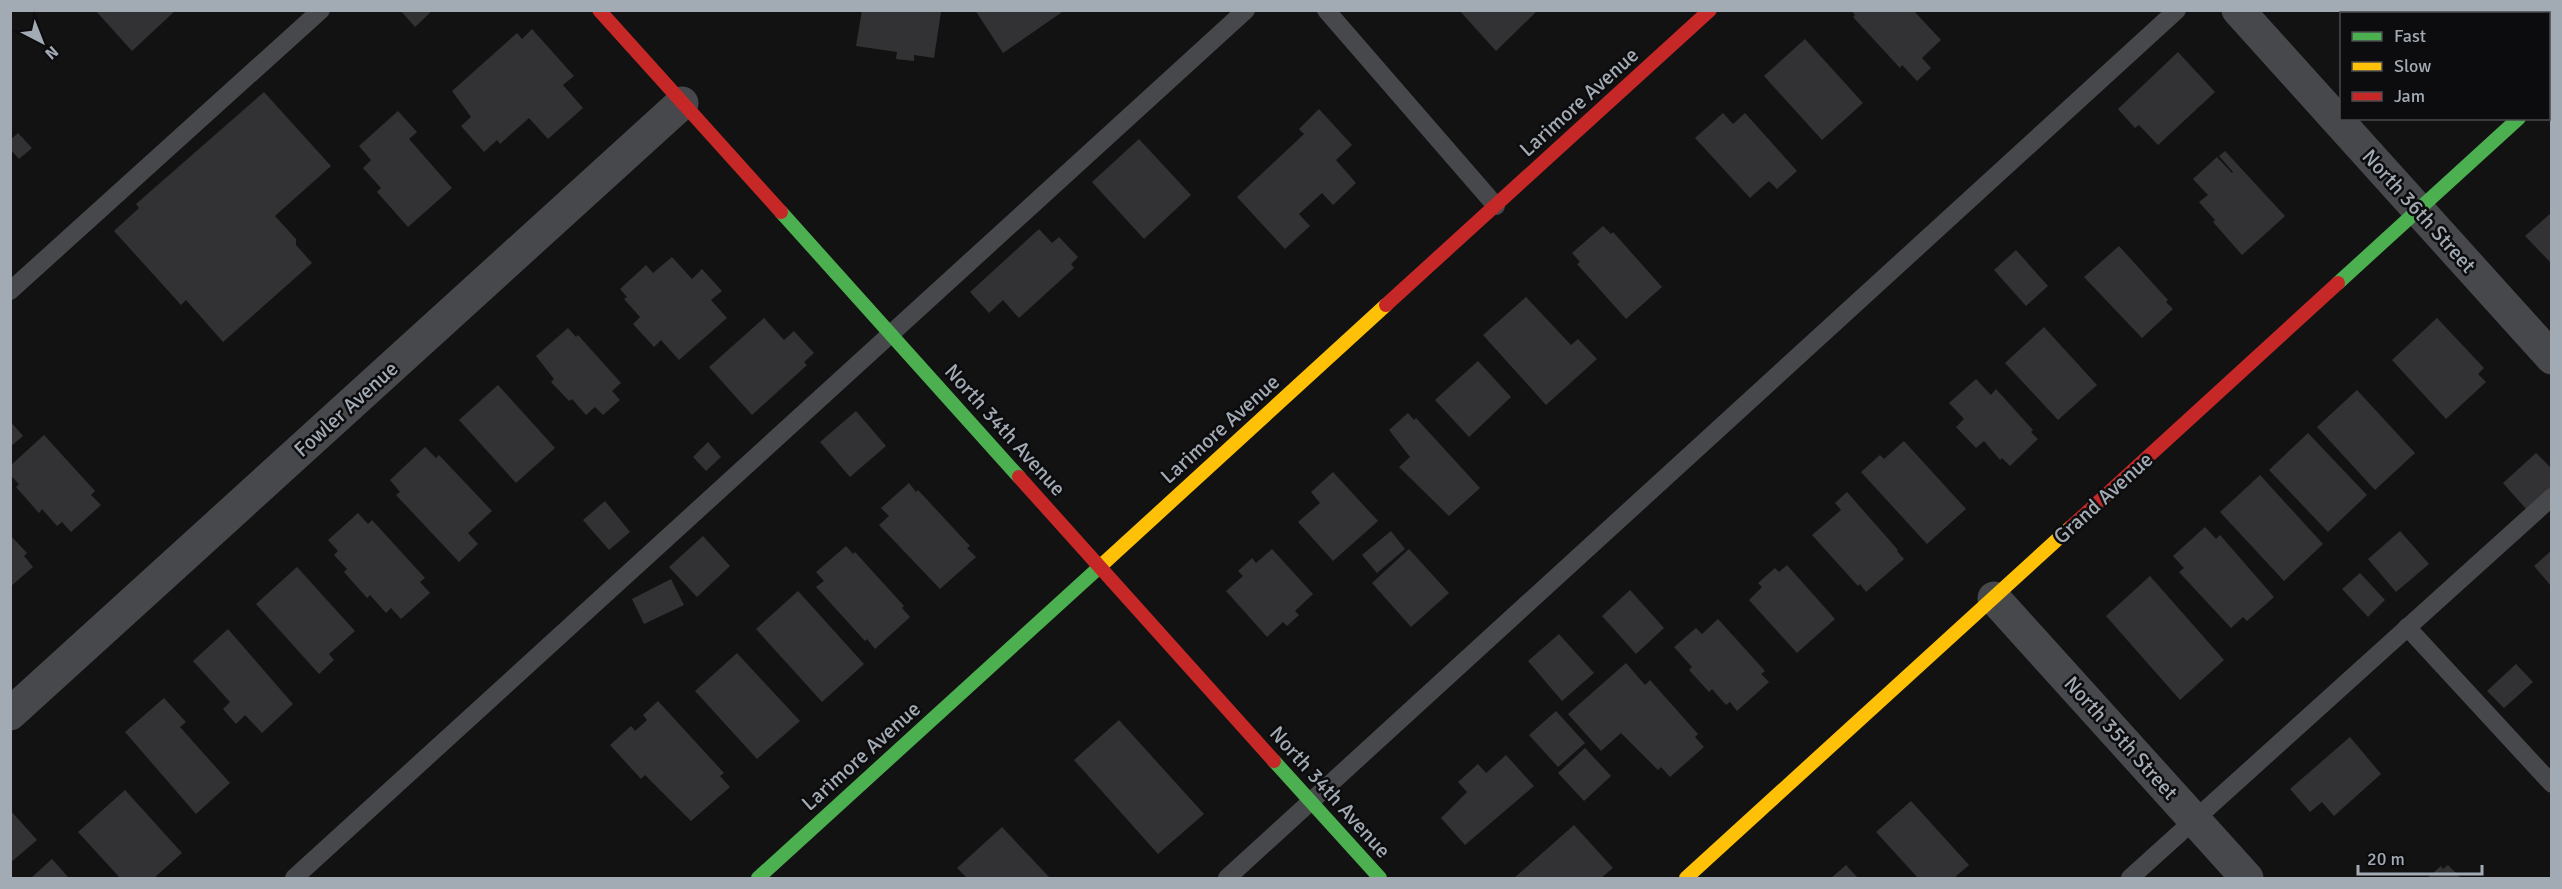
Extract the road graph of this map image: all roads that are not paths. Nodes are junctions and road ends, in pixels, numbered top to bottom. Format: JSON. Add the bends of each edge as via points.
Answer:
{"nodes":[{"id":1,"x":321,"y":10,"type":"edge"},
{"id":2,"x":599,"y":10,"type":"edge"},
{"id":3,"x":1246,"y":10,"type":"edge"},
{"id":4,"x":1326,"y":10,"type":"edge"},
{"id":5,"x":1710,"y":10,"type":"edge"},
{"id":6,"x":2176,"y":10,"type":"edge"},
{"id":7,"x":2238,"y":10,"type":"edge"},
{"id":8,"x":682,"y":103,"type":"junction"},
{"id":9,"x":2517,"y":120,"type":"edge"},
{"id":10,"x":1496,"y":206,"type":"junction"},
{"id":11,"x":2418,"y":210,"type":"junction"},
{"id":12,"x":10,"y":291,"type":"edge"},
{"id":13,"x":891,"y":334,"type":"junction"},
{"id":14,"x":2552,"y":358,"type":"edge"},
{"id":15,"x":2552,"y":497,"type":"edge"},
{"id":16,"x":1100,"y":567,"type":"junction"},
{"id":17,"x":1994,"y":598,"type":"junction"},
{"id":18,"x":2407,"y":627,"type":"junction"},
{"id":19,"x":10,"y":714,"type":"edge"},
{"id":20,"x":2552,"y":783,"type":"edge"},
{"id":21,"x":1311,"y":802,"type":"junction"},
{"id":22,"x":2194,"y":819,"type":"junction"},
{"id":23,"x":294,"y":879,"type":"edge"},
{"id":24,"x":758,"y":879,"type":"edge"},
{"id":25,"x":1227,"y":879,"type":"edge"},
{"id":26,"x":1380,"y":879,"type":"edge"},
{"id":27,"x":1686,"y":879,"type":"edge"},
{"id":28,"x":2130,"y":879,"type":"edge"},
{"id":29,"x":2247,"y":879,"type":"edge"}],
"edges":[{"from":1,"to":12,"type":"lane"},
{"from":2,"to":8,"type":"street","name":"North 34th Avenue"},
{"from":3,"to":13,"type":"lane"},
{"from":4,"to":10,"type":"lane"},
{"from":5,"to":10,"type":"street","name":"Larimore Avenue"},
{"from":6,"to":21,"type":"lane"},
{"from":7,"to":11,"type":"street","name":"North 36th Street"},
{"from":8,"to":13,"type":"street","name":"North 34th Avenue"},
{"from":8,"to":19,"type":"street","name":"Fowler Avenue"},
{"from":9,"to":11,"type":"street","name":"Grand Avenue"},
{"from":10,"to":16,"type":"street","name":"Larimore Avenue"},
{"from":11,"to":14,"type":"street","name":"North 36th Street"},
{"from":11,"to":17,"type":"street","name":"Grand Avenue"},
{"from":13,"to":16,"type":"street","name":"North 34th Avenue"},
{"from":13,"to":23,"type":"lane"},
{"from":15,"to":18,"type":"lane"},
{"from":16,"to":21,"type":"street","name":"North 34th Avenue"},
{"from":16,"to":24,"type":"street","name":"Larimore Avenue"},
{"from":17,"to":22,"type":"street","name":"North 35th Street"},
{"from":17,"to":27,"type":"street","name":"Grand Avenue"},
{"from":18,"to":20,"type":"lane"},
{"from":18,"to":22,"type":"lane"},
{"from":21,"to":25,"type":"lane"},
{"from":21,"to":26,"type":"street","name":"North 34th Avenue"},
{"from":22,"to":28,"type":"lane"},
{"from":22,"to":29,"type":"street","name":"North 35th Street"}]}
